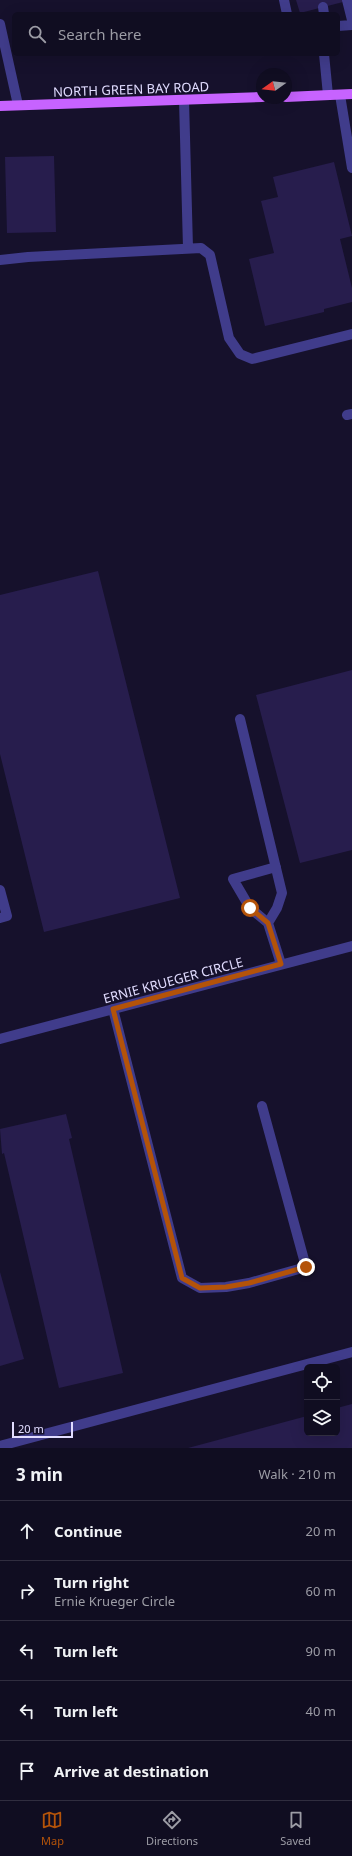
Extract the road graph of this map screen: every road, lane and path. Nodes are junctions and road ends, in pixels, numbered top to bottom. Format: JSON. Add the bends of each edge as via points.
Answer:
{"nodes":[{"id":1,"x":284,"y":0,"type":"edge"},
{"id":2,"x":347,"y":0,"type":"edge"},
{"id":3,"x":287,"y":12,"type":"edge"},
{"id":4,"x":352,"y":20,"type":"edge"},
{"id":5,"x":352,"y":25,"type":"edge"},
{"id":6,"x":340,"y":26,"type":"edge"},
{"id":7,"x":0,"y":28,"type":"edge"},
{"id":8,"x":324,"y":56,"type":"edge"},
{"id":9,"x":352,"y":94,"type":"edge"},
{"id":10,"x":328,"y":95,"type":"junction"},
{"id":11,"x":340,"y":95,"type":"junction"},
{"id":12,"x":292,"y":96,"type":"edge"},
{"id":13,"x":256,"y":97,"type":"edge"},
{"id":14,"x":184,"y":100,"type":"junction"},
{"id":15,"x":18,"y":105,"type":"junction"},
{"id":16,"x":0,"y":106,"type":"edge"},
{"id":17,"x":352,"y":168,"type":"edge"},
{"id":18,"x":188,"y":248,"type":"junction"},
{"id":19,"x":0,"y":260,"type":"edge"},
{"id":20,"x":352,"y":334,"type":"edge"},
{"id":21,"x":240,"y":719,"type":"dead end"},
{"id":22,"x":276,"y":867,"type":"junction"},
{"id":23,"x":0,"y":890,"type":"edge"},
{"id":24,"x":0,"y":918,"type":"edge"},
{"id":25,"x":268,"y":923,"type":"junction"},
{"id":26,"x":352,"y":946,"type":"edge"},
{"id":27,"x":281,"y":964,"type":"junction"},
{"id":28,"x":113,"y":1009,"type":"junction"},
{"id":29,"x":0,"y":1039,"type":"edge"},
{"id":30,"x":262,"y":1106,"type":"dead end"},
{"id":31,"x":352,"y":1352,"type":"edge"},
{"id":32,"x":0,"y":1446,"type":"edge"}],
"edges":[{"from":1,"to":3,"type":"street"},
{"from":2,"to":4,"type":"street"},
{"from":5,"to":6,"type":"street"},
{"from":7,"to":15,"type":"street"},
{"from":8,"to":10,"type":"street"},
{"from":9,"to":11,"type":"main road"},
{"from":10,"to":11,"type":"main road"},
{"from":10,"to":12,"type":"main road"},
{"from":11,"to":17,"type":"street"},
{"from":13,"to":14,"type":"main road","name":"NORTH GREEN BAY ROAD"},
{"from":14,"to":15,"type":"main road","name":"NORTH GREEN BAY ROAD"},
{"from":14,"to":18,"type":"street"},
{"from":15,"to":16,"type":"main road","name":"NORTH GREEN BAY ROAD"},
{"from":18,"to":19,"type":"street"},
{"from":18,"to":20,"type":"street","via":[[201,248],[210,255],[229,338],[240,354],[252,359]]},
{"from":21,"to":22,"type":"street"},
{"from":22,"to":25,"type":"street","via":[[282,893]]},
{"from":22,"to":25,"type":"street","via":[[233,879],[250,908]]},
{"from":23,"to":24,"type":"street","via":[[7,916]]},
{"from":25,"to":27,"type":"street"},
{"from":26,"to":27,"type":"street","name":"ERNIE KRUEGER CIRCLE"},
{"from":27,"to":28,"type":"street","name":"ERNIE KRUEGER CIRCLE"},
{"from":28,"to":29,"type":"street","name":"ERNIE KRUEGER CIRCLE"},
{"from":28,"to":30,"type":"street","via":[[182,1278],[200,1288],[249,1283],[306,1267]]},
{"from":31,"to":32,"type":"street"}]}
